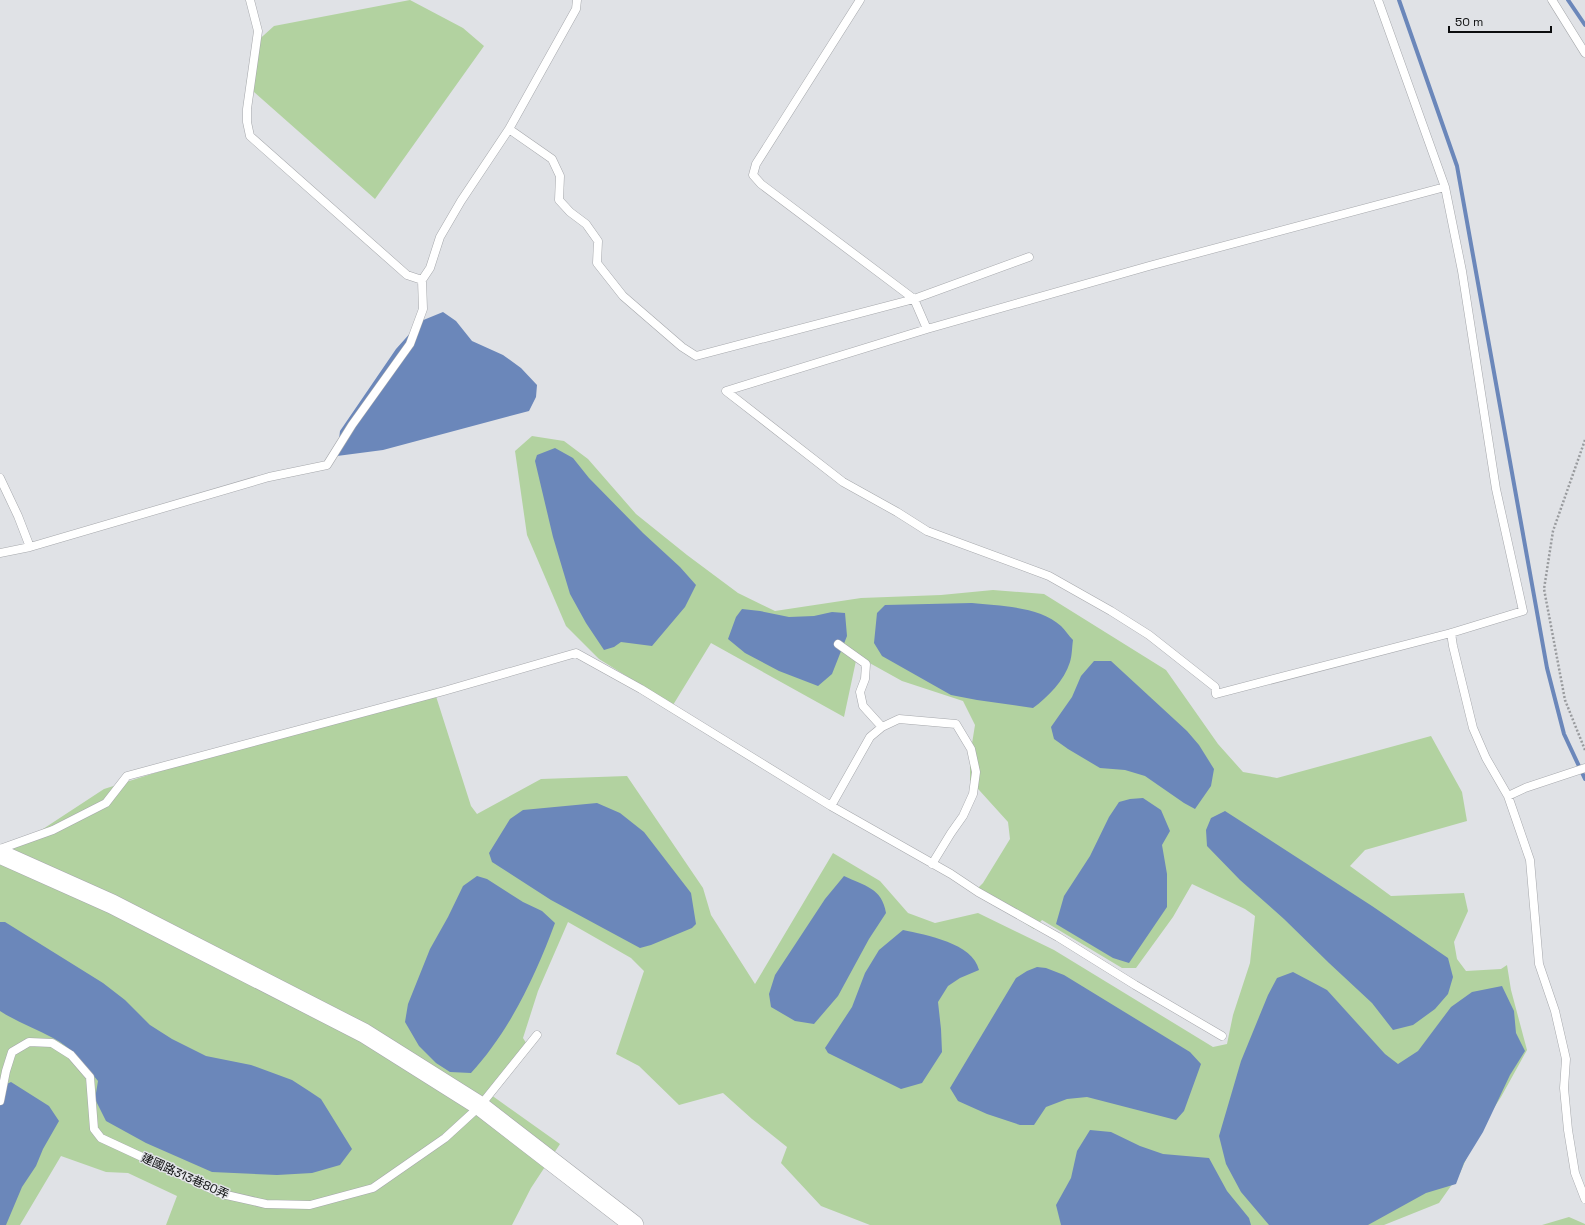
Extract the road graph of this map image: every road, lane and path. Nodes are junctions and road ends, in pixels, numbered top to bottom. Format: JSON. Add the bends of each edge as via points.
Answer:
{"nodes":[{"id":1,"x":250,"y":0,"type":"edge"},
{"id":2,"x":578,"y":0,"type":"edge"},
{"id":3,"x":860,"y":0,"type":"edge"},
{"id":4,"x":1378,"y":0,"type":"edge"},
{"id":5,"x":1552,"y":0,"type":"edge"},
{"id":6,"x":1585,"y":53,"type":"edge"},
{"id":7,"x":509,"y":129,"type":"junction"},
{"id":8,"x":1445,"y":187,"type":"junction"},
{"id":9,"x":1029,"y":257,"type":"dead end"},
{"id":10,"x":422,"y":280,"type":"junction"},
{"id":11,"x":914,"y":299,"type":"junction"},
{"id":12,"x":927,"y":329,"type":"junction"},
{"id":13,"x":1585,"y":440,"type":"edge"},
{"id":14,"x":0,"y":478,"type":"edge"},
{"id":15,"x":30,"y":548,"type":"junction"},
{"id":16,"x":0,"y":553,"type":"edge"},
{"id":17,"x":1451,"y":633,"type":"junction"},
{"id":18,"x":838,"y":644,"type":"dead end"},
{"id":19,"x":882,"y":727,"type":"junction"},
{"id":20,"x":1585,"y":750,"type":"edge"},
{"id":21,"x":1585,"y":768,"type":"edge"},
{"id":22,"x":1508,"y":796,"type":"junction"},
{"id":23,"x":831,"y":806,"type":"junction"},
{"id":24,"x":0,"y":849,"type":"edge"},
{"id":25,"x":0,"y":854,"type":"edge"},
{"id":26,"x":932,"y":864,"type":"junction"},
{"id":27,"x":537,"y":1035,"type":"dead end"},
{"id":28,"x":1222,"y":1036,"type":"dead end"},
{"id":29,"x":0,"y":1101,"type":"edge"},
{"id":30,"x":480,"y":1106,"type":"junction"},
{"id":31,"x":1585,"y":1199,"type":"edge"},
{"id":32,"x":634,"y":1225,"type":"edge"}],
"edges":[{"from":1,"to":10,"type":"lane","via":[[258,31],[247,109],[250,136],[407,275]]},
{"from":2,"to":7,"type":"lane","via":[[576,9]]},
{"from":3,"to":11,"type":"lane","via":[[756,164],[753,175],[761,184]]},
{"from":4,"to":8,"type":"lane"},
{"from":5,"to":6,"type":"lane"},
{"from":7,"to":10,"type":"lane","via":[[440,237],[430,268]]},
{"from":7,"to":11,"type":"lane","via":[[552,159],[560,176],[559,200],[586,224],[598,241],[597,263],[622,296],[696,356]]},
{"from":8,"to":12,"type":"lane","via":[[1149,266]]},
{"from":8,"to":17,"type":"lane","via":[[1462,271],[1496,489],[1522,611]]},
{"from":9,"to":11,"type":"lane"},
{"from":10,"to":15,"type":"lane","via":[[423,309],[410,344],[352,425],[327,465],[269,477]]},
{"from":11,"to":12,"type":"lane"},
{"from":12,"to":17,"type":"lane","via":[[726,391],[843,482],[927,531],[1049,576],[1111,611],[1149,635],[1215,686],[1216,694]]},
{"from":13,"to":20,"type":"path","via":[[1553,531],[1544,589],[1565,700]]},
{"from":14,"to":15,"type":"lane"},
{"from":15,"to":16,"type":"lane"},
{"from":17,"to":22,"type":"lane","via":[[1473,728],[1486,758]]},
{"from":18,"to":19,"type":"lane","via":[[866,664],[865,679],[860,692],[863,706]]},
{"from":19,"to":23,"type":"lane","via":[[870,737]]},
{"from":19,"to":26,"type":"lane","via":[[899,719],[956,724],[971,749],[976,772],[974,794]]},
{"from":21,"to":22,"type":"lane"},
{"from":22,"to":31,"type":"lane","via":[[1530,860],[1540,964],[1555,1011],[1566,1059],[1564,1088],[1568,1130],[1576,1173]]},
{"from":23,"to":24,"type":"lane","via":[[641,689],[576,653],[127,776],[106,803],[53,830]]},
{"from":23,"to":26,"type":"lane"},
{"from":25,"to":30,"type":"street","via":[[112,904],[364,1033]]},
{"from":26,"to":28,"type":"lane"},
{"from":27,"to":30,"type":"lane","name":"建國路313巷80弄"},
{"from":29,"to":30,"type":"lane","name":"建國路313巷80弄","via":[[12,1052],[29,1042],[52,1043],[71,1055],[90,1077],[94,1129],[101,1138],[222,1194],[266,1204],[310,1205],[373,1188],[445,1138]]},
{"from":30,"to":32,"type":"street"}]}
